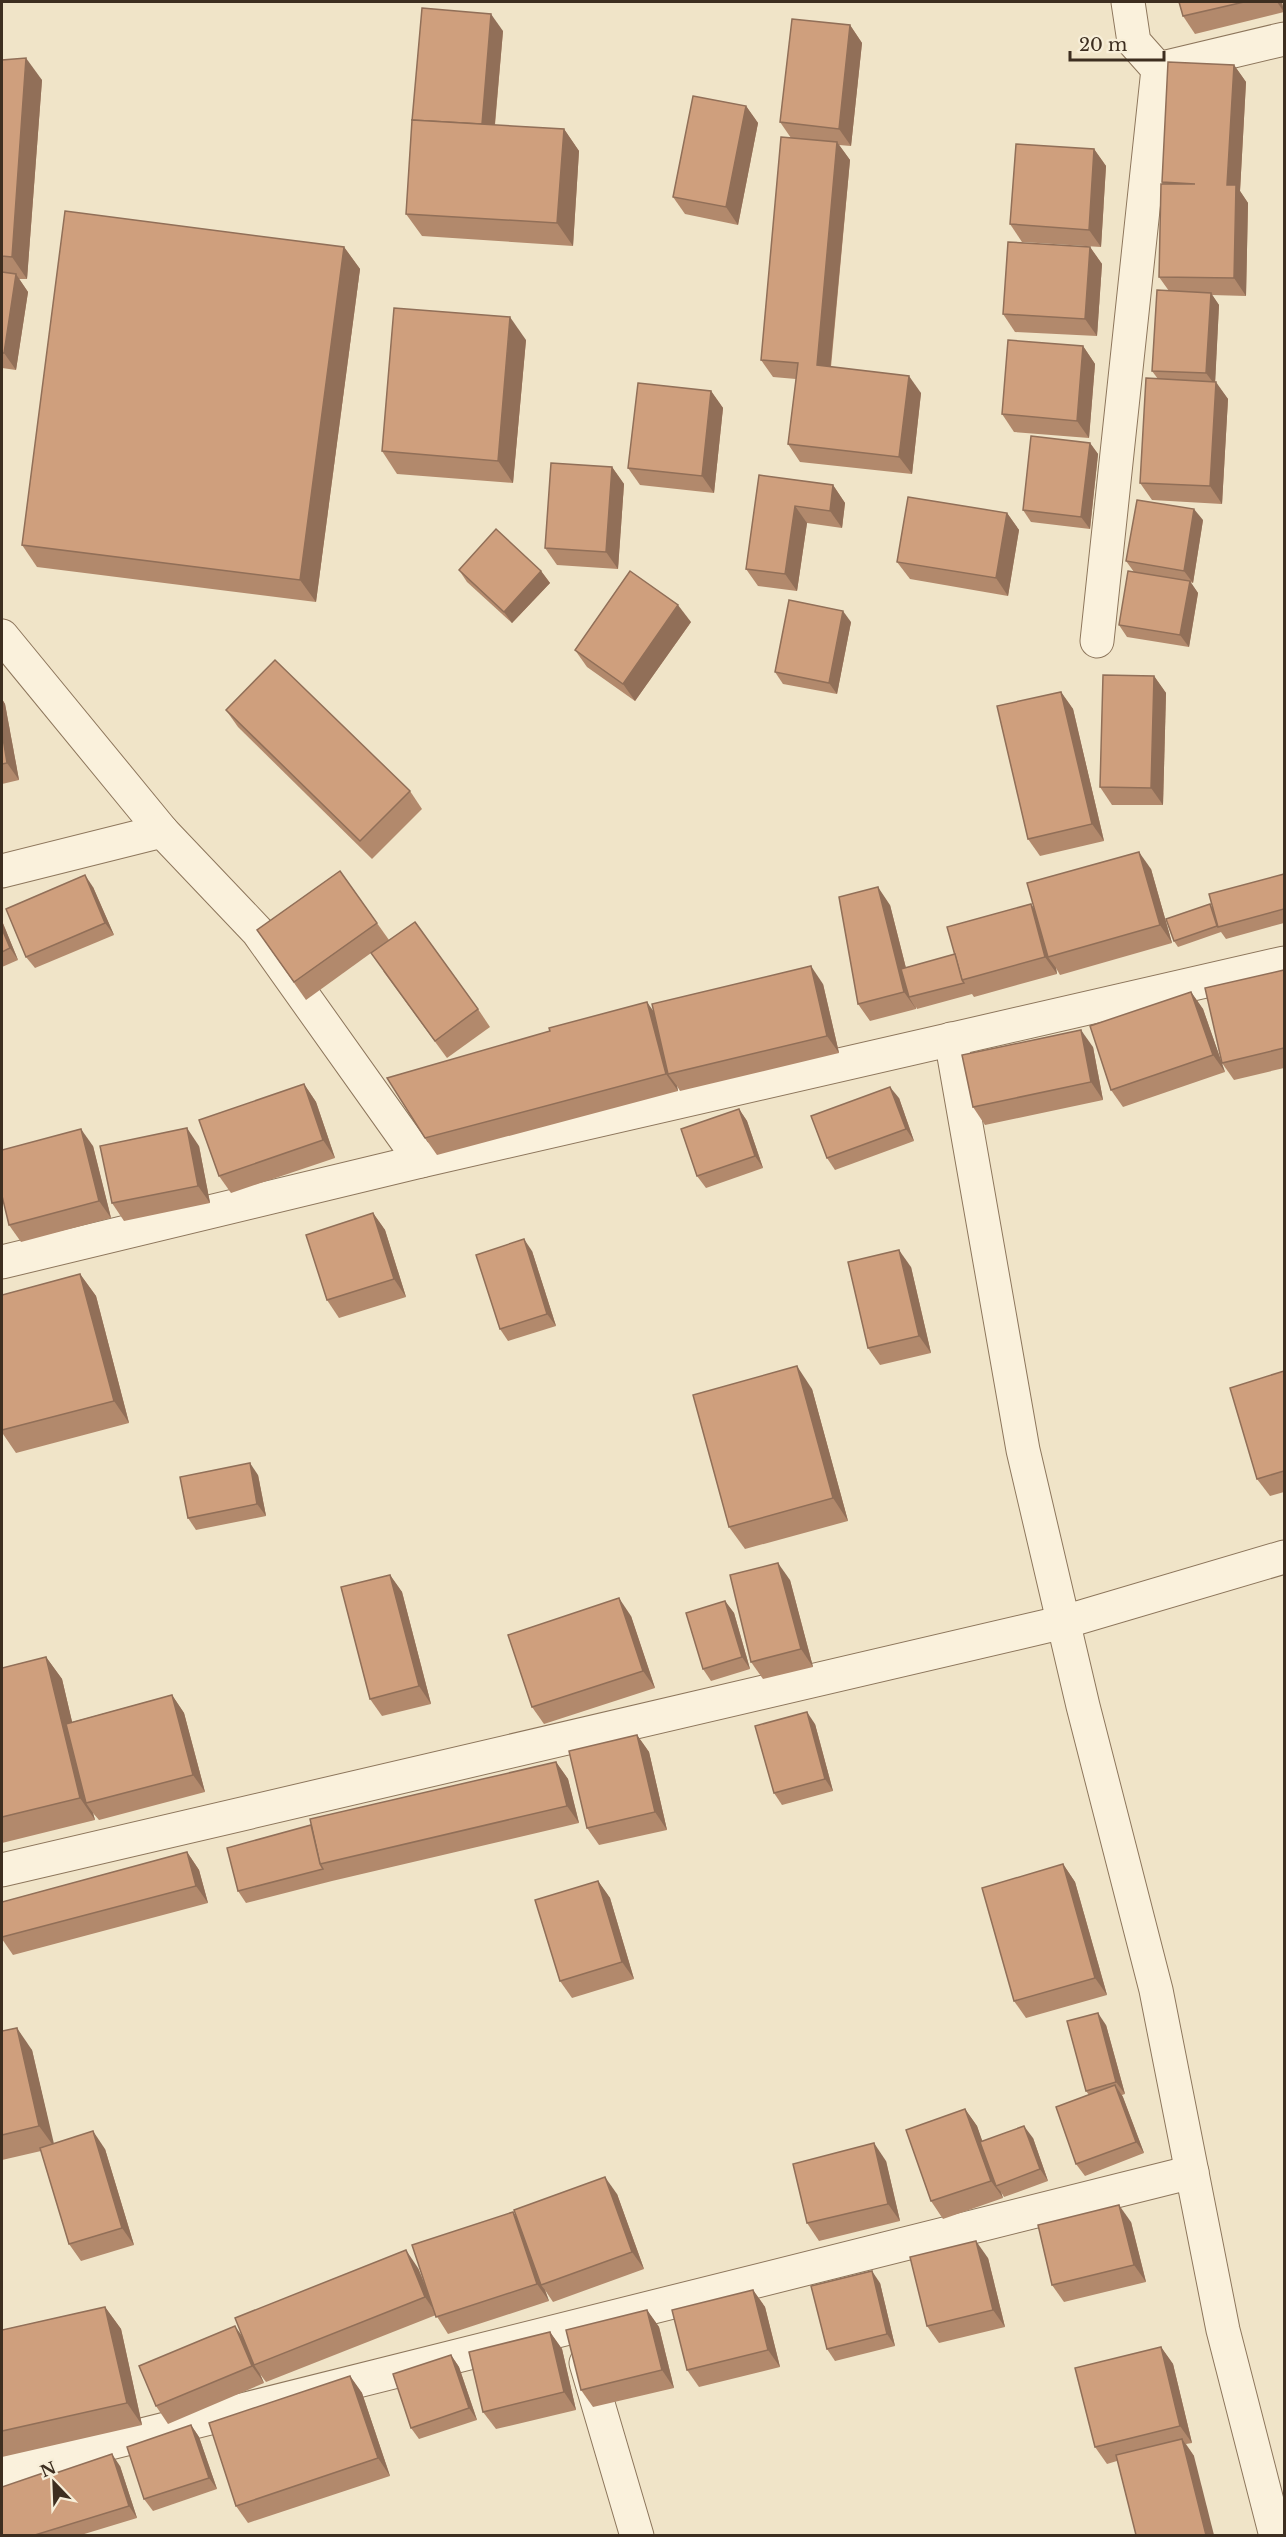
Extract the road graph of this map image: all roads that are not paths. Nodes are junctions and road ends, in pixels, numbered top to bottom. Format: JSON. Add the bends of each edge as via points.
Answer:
{"nodes":[{"id":1,"x":1128,"y":2,"type":"edge"},
{"id":2,"x":1284,"y":39,"type":"edge"},
{"id":3,"x":1158,"y":69,"type":"junction"},
{"id":4,"x":2,"y":636,"type":"edge"},
{"id":5,"x":1096,"y":641,"type":"dead end"},
{"id":6,"x":162,"y":831,"type":"junction"},
{"id":7,"x":2,"y":871,"type":"edge"},
{"id":8,"x":1284,"y":963,"type":"edge"},
{"id":9,"x":951,"y":1040,"type":"junction"},
{"id":10,"x":421,"y":1161,"type":"junction"},
{"id":11,"x":2,"y":1262,"type":"edge"},
{"id":12,"x":1284,"y":1557,"type":"edge"},
{"id":13,"x":1064,"y":1622,"type":"junction"},
{"id":14,"x":2,"y":1870,"type":"edge"},
{"id":15,"x":1192,"y":2172,"type":"junction"},
{"id":16,"x":576,"y":2326,"type":"junction"},
{"id":17,"x":2,"y":2470,"type":"edge"},
{"id":18,"x":637,"y":2535,"type":"edge"},
{"id":19,"x":1276,"y":2535,"type":"edge"}],
"edges":[{"from":1,"to":3,"type":"street","via":[[1134,42]]},
{"from":2,"to":3,"type":"street"},
{"from":3,"to":5,"type":"street"},
{"from":4,"to":6,"type":"street"},
{"from":6,"to":7,"type":"street"},
{"from":6,"to":10,"type":"street","via":[[258,932]]},
{"from":8,"to":9,"type":"street"},
{"from":9,"to":10,"type":"street"},
{"from":9,"to":13,"type":"street","via":[[1023,1450]]},
{"from":10,"to":11,"type":"street"},
{"from":12,"to":13,"type":"street"},
{"from":13,"to":14,"type":"street"},
{"from":13,"to":15,"type":"street","via":[[1156,1990]]},
{"from":15,"to":16,"type":"street"},
{"from":15,"to":19,"type":"street","via":[[1223,2330]]},
{"from":16,"to":17,"type":"street"},
{"from":16,"to":18,"type":"street"}]}
